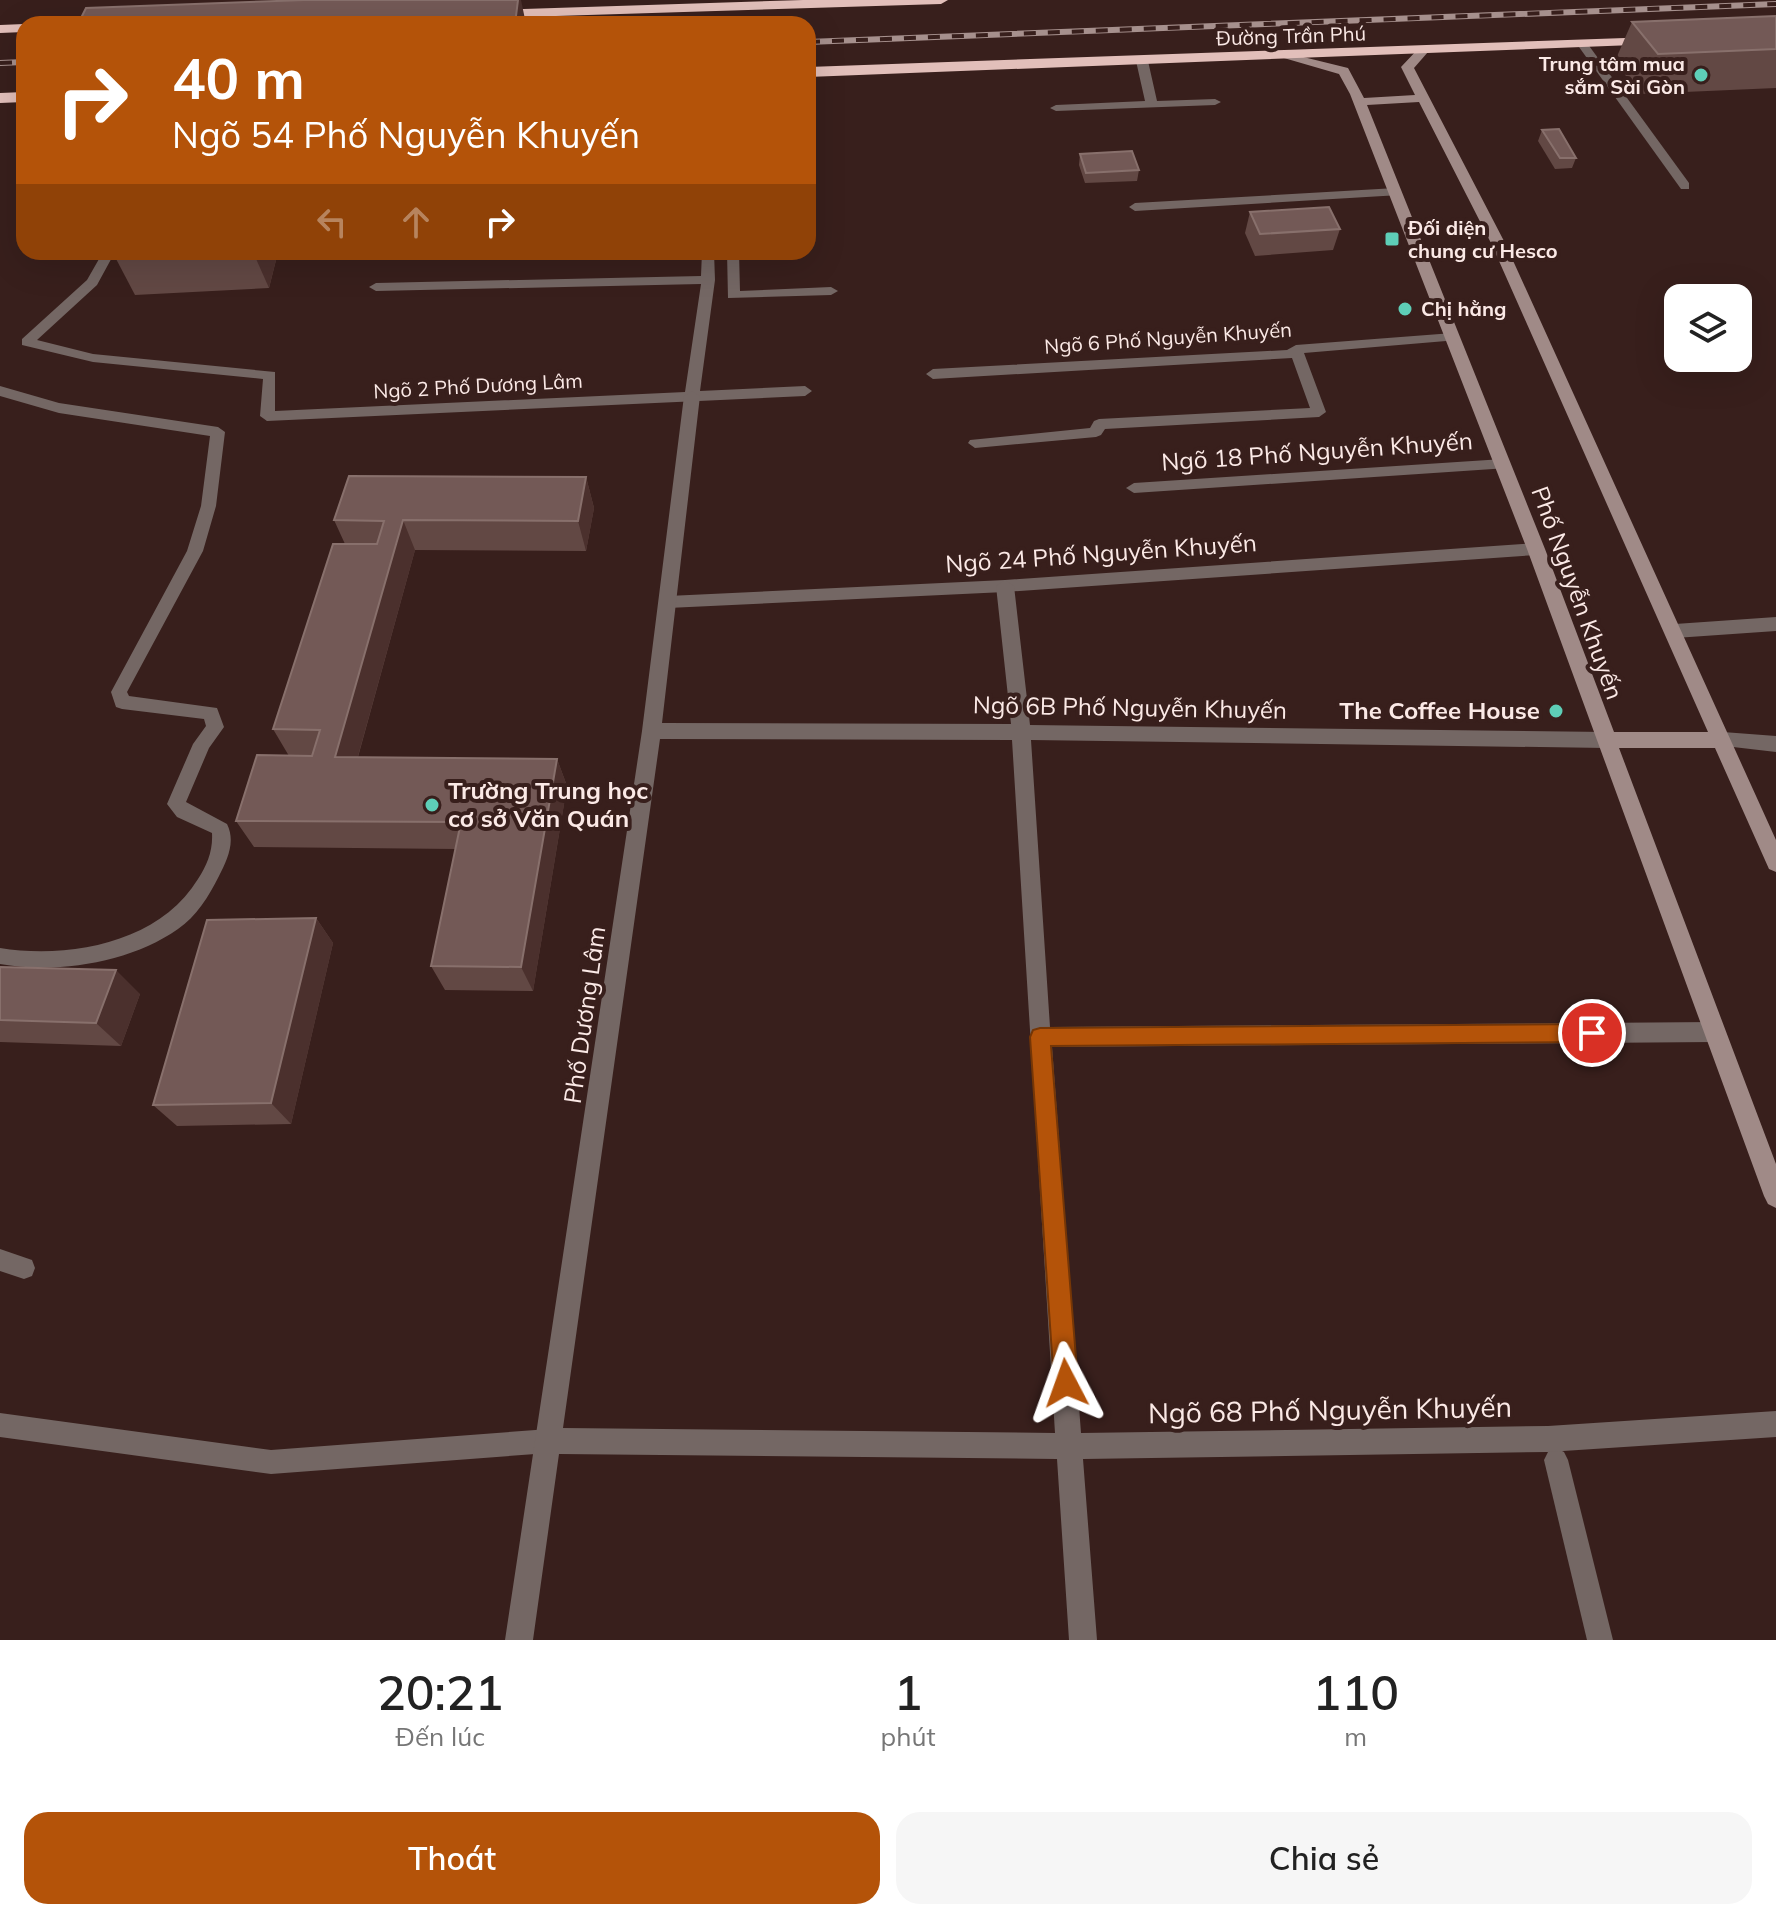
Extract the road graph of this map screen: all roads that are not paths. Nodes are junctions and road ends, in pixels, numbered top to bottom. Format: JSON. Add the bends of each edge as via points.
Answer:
{"nodes":[{"id":1,"x":941,"y":0,"type":"edge"},
{"id":2,"x":742,"y":3,"type":"edge"},
{"id":3,"x":503,"y":7,"type":"edge"},
{"id":4,"x":472,"y":14,"type":"edge"},
{"id":5,"x":1672,"y":41,"type":"edge"},
{"id":6,"x":1583,"y":45,"type":"junction"},
{"id":7,"x":1422,"y":52,"type":"junction"},
{"id":8,"x":1283,"y":56,"type":"junction"},
{"id":9,"x":1142,"y":61,"type":"junction"},
{"id":10,"x":816,"y":72,"type":"edge"},
{"id":11,"x":1423,"y":98,"type":"junction"},
{"id":12,"x":1215,"y":102,"type":"dead end"},
{"id":13,"x":1359,"y":102,"type":"junction"},
{"id":14,"x":1152,"y":105,"type":"junction"},
{"id":15,"x":1056,"y":108,"type":"dead end"},
{"id":16,"x":1685,"y":186,"type":"dead end"},
{"id":17,"x":1396,"y":192,"type":"junction"},
{"id":18,"x":1135,"y":207,"type":"dead end"},
{"id":19,"x":104,"y":260,"type":"edge"},
{"id":20,"x":708,"y":260,"type":"edge"},
{"id":21,"x":733,"y":260,"type":"edge"},
{"id":22,"x":708,"y":280,"type":"junction"},
{"id":23,"x":376,"y":287,"type":"dead end"},
{"id":24,"x":831,"y":291,"type":"dead end"},
{"id":25,"x":1453,"y":337,"type":"junction"},
{"id":26,"x":1296,"y":349,"type":"junction"},
{"id":27,"x":933,"y":374,"type":"dead end"},
{"id":28,"x":0,"y":391,"type":"edge"},
{"id":29,"x":805,"y":391,"type":"dead end"},
{"id":30,"x":692,"y":396,"type":"junction"},
{"id":31,"x":975,"y":443,"type":"dead end"},
{"id":32,"x":1503,"y":464,"type":"junction"},
{"id":33,"x":1134,"y":488,"type":"dead end"},
{"id":34,"x":1536,"y":549,"type":"junction"},
{"id":35,"x":1005,"y":586,"type":"junction"},
{"id":36,"x":668,"y":602,"type":"junction"},
{"id":37,"x":1776,"y":624,"type":"edge"},
{"id":38,"x":1675,"y":631,"type":"junction"},
{"id":39,"x":652,"y":731,"type":"junction"},
{"id":40,"x":1021,"y":732,"type":"junction"},
{"id":41,"x":1606,"y":740,"type":"junction"},
{"id":42,"x":1723,"y":740,"type":"junction"},
{"id":43,"x":1776,"y":744,"type":"edge"},
{"id":44,"x":1776,"y":863,"type":"edge"},
{"id":45,"x":0,"y":956,"type":"edge"},
{"id":46,"x":1714,"y":1032,"type":"junction"},
{"id":47,"x":1040,"y":1037,"type":"junction"},
{"id":48,"x":1776,"y":1196,"type":"edge"},
{"id":49,"x":0,"y":1260,"type":"edge"},
{"id":50,"x":24,"y":1268,"type":"dead end"},
{"id":51,"x":1776,"y":1424,"type":"edge"},
{"id":52,"x":0,"y":1425,"type":"edge"},
{"id":53,"x":549,"y":1441,"type":"junction"},
{"id":54,"x":1071,"y":1446,"type":"junction"},
{"id":55,"x":1556,"y":1460,"type":"dead end"},
{"id":56,"x":519,"y":1640,"type":"edge"},
{"id":57,"x":1083,"y":1640,"type":"edge"},
{"id":58,"x":1600,"y":1640,"type":"edge"}],
"edges":[{"from":1,"to":2,"type":"highway"},
{"from":2,"to":3,"type":"highway"},
{"from":3,"to":4,"type":"highway"},
{"from":5,"to":6,"type":"highway","name":"Đường Trần Phú"},
{"from":6,"to":7,"type":"highway","name":"Đường Trần Phú"},
{"from":6,"to":16,"type":"lane"},
{"from":7,"to":8,"type":"highway","name":"Đường Trần Phú"},
{"from":7,"to":11,"type":"street","via":[[1407,67]]},
{"from":8,"to":9,"type":"highway","name":"Đường Trần Phú"},
{"from":8,"to":13,"type":"street","name":"Phố Nguyễn Khuyến","via":[[1344,71]]},
{"from":9,"to":10,"type":"highway","name":"Đường Trần Phú"},
{"from":9,"to":14,"type":"lane"},
{"from":11,"to":13,"type":"street"},
{"from":11,"to":38,"type":"street","via":[[1498,243]]},
{"from":12,"to":14,"type":"lane"},
{"from":13,"to":17,"type":"street","name":"Phố Nguyễn Khuyến"},
{"from":14,"to":15,"type":"lane"},
{"from":17,"to":18,"type":"lane"},
{"from":17,"to":25,"type":"street","name":"Phố Nguyễn Khuyến"},
{"from":19,"to":30,"type":"lane","name":"Ngõ 2 Phố Dương Lâm","via":[[92,282],[27,342],[93,358],[270,375],[267,416]]},
{"from":20,"to":22,"type":"lane"},
{"from":21,"to":24,"type":"lane","via":[[733,295]]},
{"from":22,"to":23,"type":"lane"},
{"from":22,"to":30,"type":"lane"},
{"from":25,"to":26,"type":"lane","name":"Ngõ 6 Phố Nguyễn Khuyến"},
{"from":25,"to":32,"type":"street","name":"Phố Nguyễn Khuyến"},
{"from":26,"to":27,"type":"lane","name":"Ngõ 6 Phố Nguyễn Khuyến","via":[[1291,354]]},
{"from":26,"to":31,"type":"lane","via":[[1319,412],[1099,424],[1096,432]]},
{"from":28,"to":45,"type":"lane","via":[[59,408],[218,432],[203,529],[119,692],[122,702],[211,713],[215,727],[176,804],[221,829],[223,848],[201,894],[171,924],[74,958]]},
{"from":29,"to":30,"type":"lane","name":"Ngõ 2 Phố Dương Lâm"},
{"from":30,"to":36,"type":"street","name":"Phố Dương Lâm"},
{"from":32,"to":33,"type":"lane","name":"Ngõ 18 Phố Nguyễn Khuyến"},
{"from":32,"to":34,"type":"street","name":"Phố Nguyễn Khuyến"},
{"from":34,"to":35,"type":"lane","name":"Ngõ 24 Phố Nguyễn Khuyến"},
{"from":34,"to":41,"type":"street","name":"Phố Nguyễn Khuyến"},
{"from":35,"to":36,"type":"lane","name":"Ngõ 24 Phố Nguyễn Khuyến"},
{"from":35,"to":40,"type":"street"},
{"from":36,"to":39,"type":"street","name":"Phố Dương Lâm"},
{"from":37,"to":38,"type":"street"},
{"from":38,"to":42,"type":"street"},
{"from":39,"to":40,"type":"street","name":"Ngõ 6B Phố Nguyễn Khuyến"},
{"from":39,"to":53,"type":"street","name":"Phố Dương Lâm"},
{"from":40,"to":41,"type":"street","name":"Ngõ 6B Phố Nguyễn Khuyến"},
{"from":40,"to":47,"type":"street"},
{"from":41,"to":42,"type":"street"},
{"from":41,"to":46,"type":"street","name":"Phố Nguyễn Khuyến"},
{"from":42,"to":43,"type":"street"},
{"from":42,"to":44,"type":"street"},
{"from":46,"to":47,"type":"street"},
{"from":46,"to":48,"type":"street","name":"Phố Nguyễn Khuyến"},
{"from":47,"to":54,"type":"street"},
{"from":49,"to":50,"type":"lane"},
{"from":51,"to":54,"type":"street","name":"Ngõ 68 Phố Nguyễn Khuyến","via":[[1548,1439]]},
{"from":52,"to":53,"type":"lane","via":[[271,1462]]},
{"from":53,"to":54,"type":"street","name":"Ngõ 68 Phố Nguyễn Khuyến"},
{"from":53,"to":56,"type":"street","name":"Phố Dương Lâm"},
{"from":54,"to":57,"type":"street"},
{"from":55,"to":58,"type":"lane"}]}
